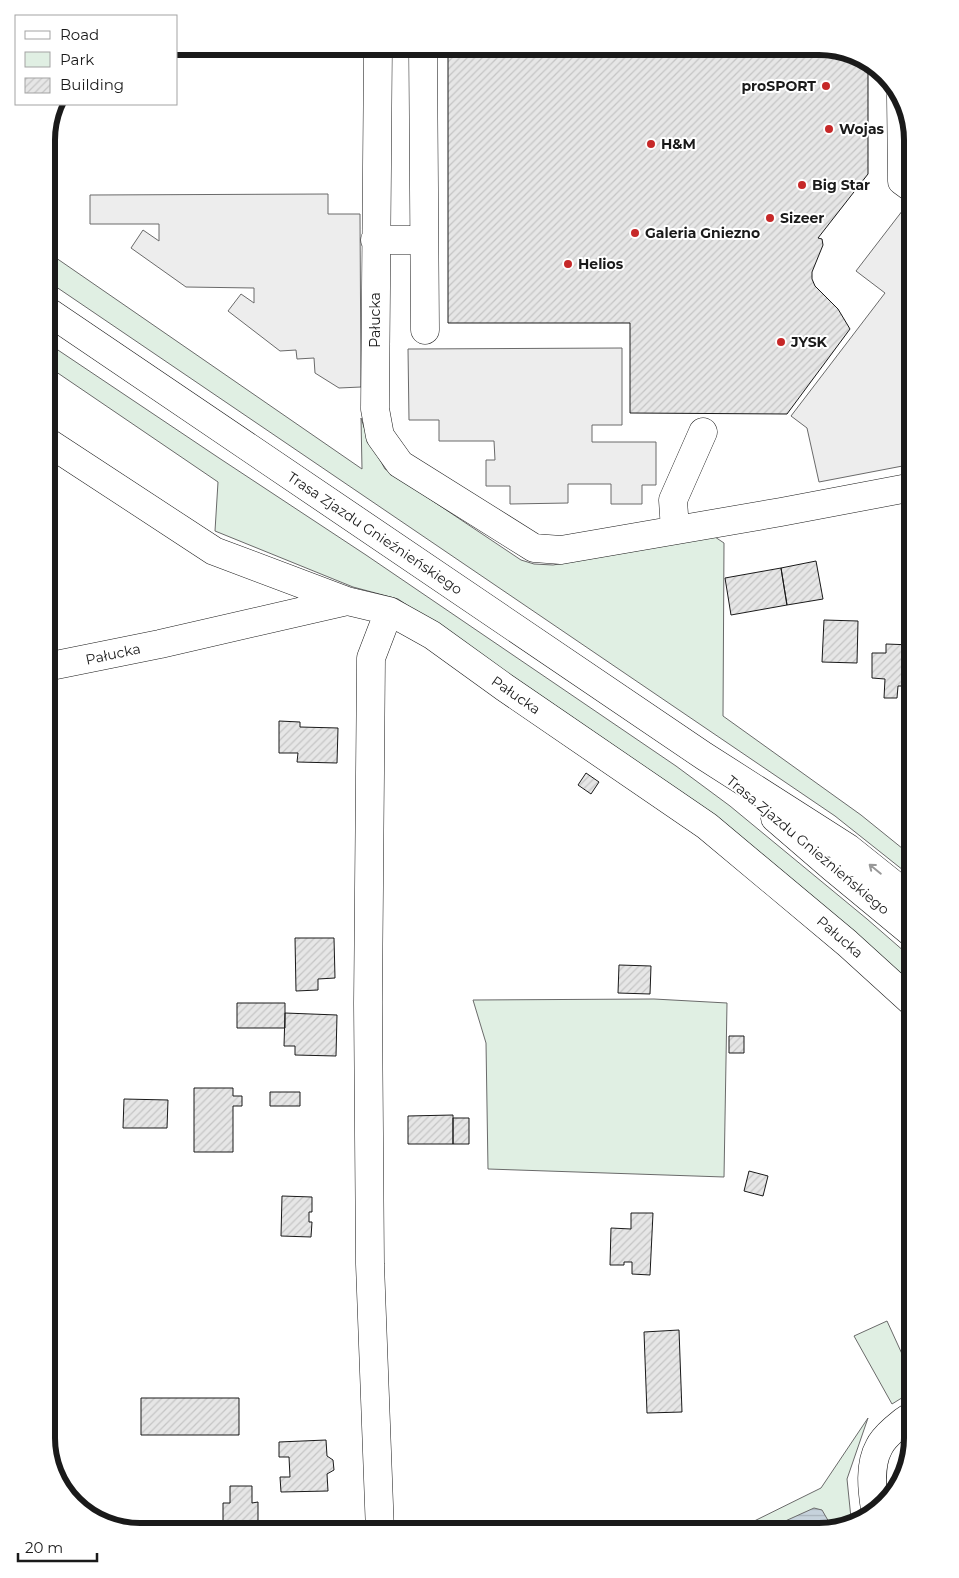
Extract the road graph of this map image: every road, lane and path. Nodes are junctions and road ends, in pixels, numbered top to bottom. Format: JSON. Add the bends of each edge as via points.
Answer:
{"nodes":[{"id":1,"x":378,"y":55,"type":"edge"},
{"id":2,"x":423,"y":55,"type":"edge"},
{"id":3,"x":901,"y":121,"type":"edge"},
{"id":4,"x":904,"y":183,"type":"edge"},
{"id":5,"x":375,"y":240,"type":"junction"},
{"id":6,"x":424,"y":240,"type":"junction"},
{"id":7,"x":55,"y":316,"type":"edge"},
{"id":8,"x":425,"y":330,"type":"dead end"},
{"id":9,"x":703,"y":432,"type":"dead end"},
{"id":10,"x":55,"y":447,"type":"edge"},
{"id":11,"x":904,"y":489,"type":"edge"},
{"id":12,"x":675,"y":530,"type":"junction"},
{"id":13,"x":347,"y":601,"type":"junction"},
{"id":14,"x":389,"y":611,"type":"junction"},
{"id":15,"x":55,"y":665,"type":"edge"},
{"id":16,"x":704,"y":756,"type":"junction"},
{"id":17,"x":904,"y":893,"type":"edge"},
{"id":18,"x":904,"y":927,"type":"edge"},
{"id":19,"x":904,"y":995,"type":"edge"},
{"id":20,"x":904,"y":1420,"type":"edge"},
{"id":21,"x":874,"y":1503,"type":"edge"},
{"id":22,"x":380,"y":1523,"type":"edge"}],
"edges":[{"from":1,"to":5,"type":"street","name":"Pałucka"},
{"from":2,"to":6,"type":"street"},
{"from":3,"to":4,"type":"street"},
{"from":5,"to":6,"type":"street"},
{"from":5,"to":12,"type":"street","name":"Pałucka","via":[[375,409],[380,436],[400,464],[534,548],[560,550]]},
{"from":6,"to":8,"type":"street"},
{"from":7,"to":16,"type":"street","name":"Trasa Zjazdu Gnieźnieńskiego"},
{"from":9,"to":12,"type":"street","via":[[673,500]]},
{"from":10,"to":13,"type":"street","via":[[214,551]]},
{"from":11,"to":12,"type":"street","name":"Pałucka"},
{"from":13,"to":14,"type":"street","name":"Pałucka"},
{"from":13,"to":15,"type":"street","name":"Pałucka"},
{"from":14,"to":19,"type":"street","name":"Pałucka","via":[[432,635],[707,826],[848,943]]},
{"from":14,"to":22,"type":"street","via":[[371,658],[370,1254]]},
{"from":17,"to":16,"type":"street","name":"Trasa Zjazdu Gnieźnieńskiego","one_way":true,"via":[[848,848]]},
{"from":16,"to":18,"type":"street","name":"Trasa Zjazdu Gnieźnieńskiego"},
{"from":20,"to":21,"type":"street","via":[[879,1446],[873,1468]]}]}
